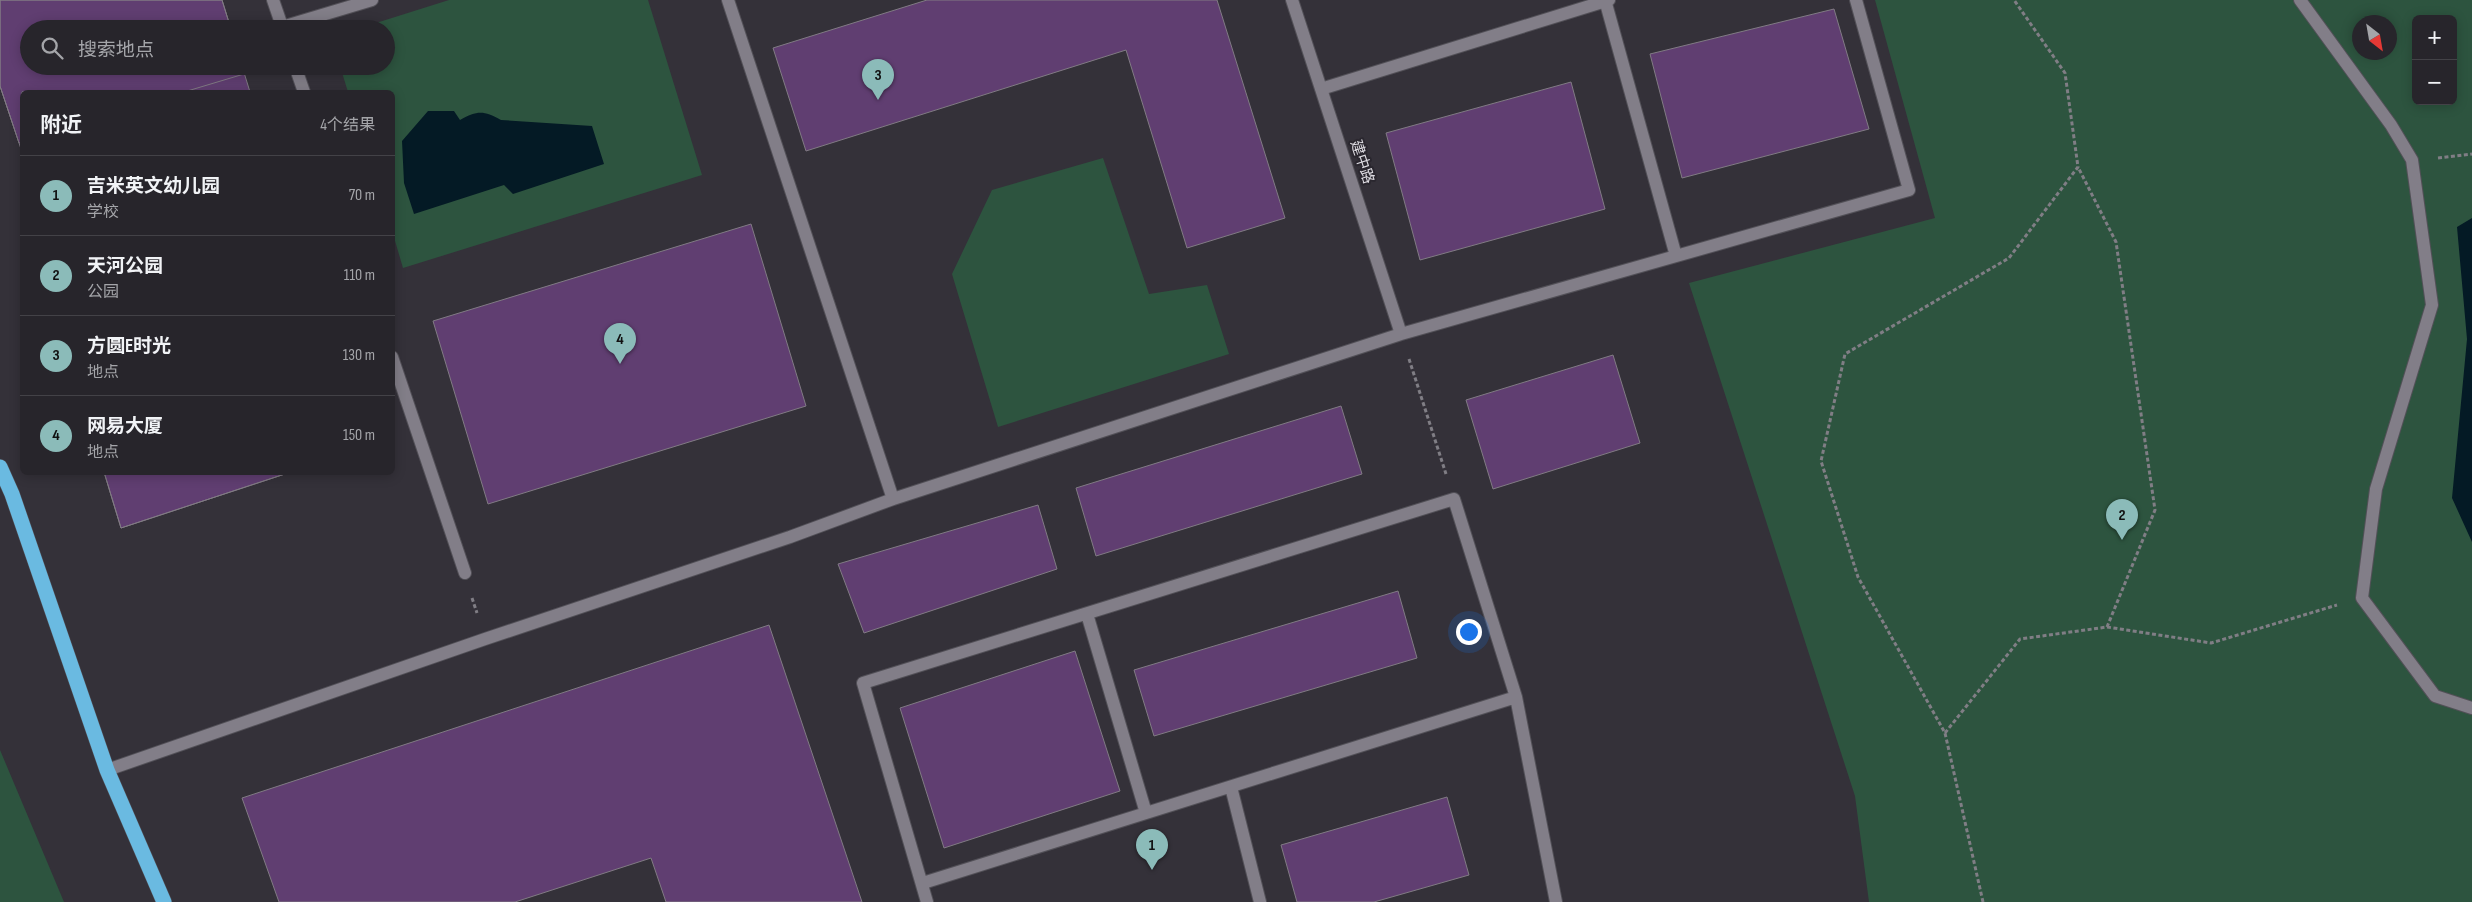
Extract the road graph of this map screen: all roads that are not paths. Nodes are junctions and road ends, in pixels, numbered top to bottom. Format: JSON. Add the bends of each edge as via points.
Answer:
{"nodes":[{"id":1,"x":273,"y":0,"type":"edge"},
{"id":2,"x":372,"y":0,"type":"edge"},
{"id":3,"x":728,"y":0,"type":"edge"},
{"id":4,"x":1292,"y":0,"type":"edge"},
{"id":5,"x":1606,"y":0,"type":"edge"},
{"id":6,"x":1856,"y":0,"type":"edge"},
{"id":7,"x":2300,"y":0,"type":"edge"},
{"id":8,"x":279,"y":20,"type":"edge"},
{"id":9,"x":308,"y":20,"type":"edge"},
{"id":10,"x":298,"y":75,"type":"edge"},
{"id":11,"x":1321,"y":89,"type":"junction"},
{"id":12,"x":303,"y":90,"type":"edge"},
{"id":13,"x":1676,"y":256,"type":"junction"},
{"id":14,"x":1401,"y":334,"type":"junction"},
{"id":15,"x":395,"y":366,"type":"edge"},
{"id":16,"x":0,"y":467,"type":"edge"},
{"id":17,"x":893,"y":499,"type":"junction"},
{"id":18,"x":465,"y":573,"type":"road end"},
{"id":19,"x":1087,"y":614,"type":"junction"},
{"id":20,"x":1516,"y":697,"type":"junction"},
{"id":21,"x":2472,"y":708,"type":"edge"},
{"id":22,"x":107,"y":770,"type":"junction"},
{"id":23,"x":1231,"y":787,"type":"junction"},
{"id":24,"x":1146,"y":813,"type":"junction"},
{"id":25,"x":923,"y":883,"type":"junction"},
{"id":26,"x":164,"y":902,"type":"edge"},
{"id":27,"x":926,"y":902,"type":"edge"},
{"id":28,"x":1260,"y":902,"type":"edge"},
{"id":29,"x":1556,"y":902,"type":"edge"}],
"edges":[{"from":1,"to":8,"type":"street"},
{"from":2,"to":9,"type":"street"},
{"from":3,"to":17,"type":"street"},
{"from":4,"to":11,"type":"street","name":"建中路"},
{"from":5,"to":11,"type":"street"},
{"from":5,"to":13,"type":"street"},
{"from":6,"to":13,"type":"street","via":[[1909,190]]},
{"from":7,"to":21,"type":"street","via":[[2391,125],[2412,160],[2432,305],[2376,490],[2362,598],[2435,696]]},
{"from":10,"to":12,"type":"street"},
{"from":11,"to":14,"type":"street","name":"建中路"},
{"from":13,"to":14,"type":"street"},
{"from":14,"to":17,"type":"street"},
{"from":15,"to":18,"type":"street"},
{"from":16,"to":22,"type":"highway"},
{"from":17,"to":22,"type":"street"},
{"from":19,"to":20,"type":"street","via":[[1454,499]]},
{"from":19,"to":24,"type":"street"},
{"from":19,"to":25,"type":"street","via":[[864,683]]},
{"from":20,"to":23,"type":"street"},
{"from":20,"to":29,"type":"street"},
{"from":22,"to":26,"type":"highway"},
{"from":23,"to":24,"type":"street"},
{"from":23,"to":28,"type":"street"},
{"from":24,"to":25,"type":"street"},
{"from":25,"to":27,"type":"street"}]}
